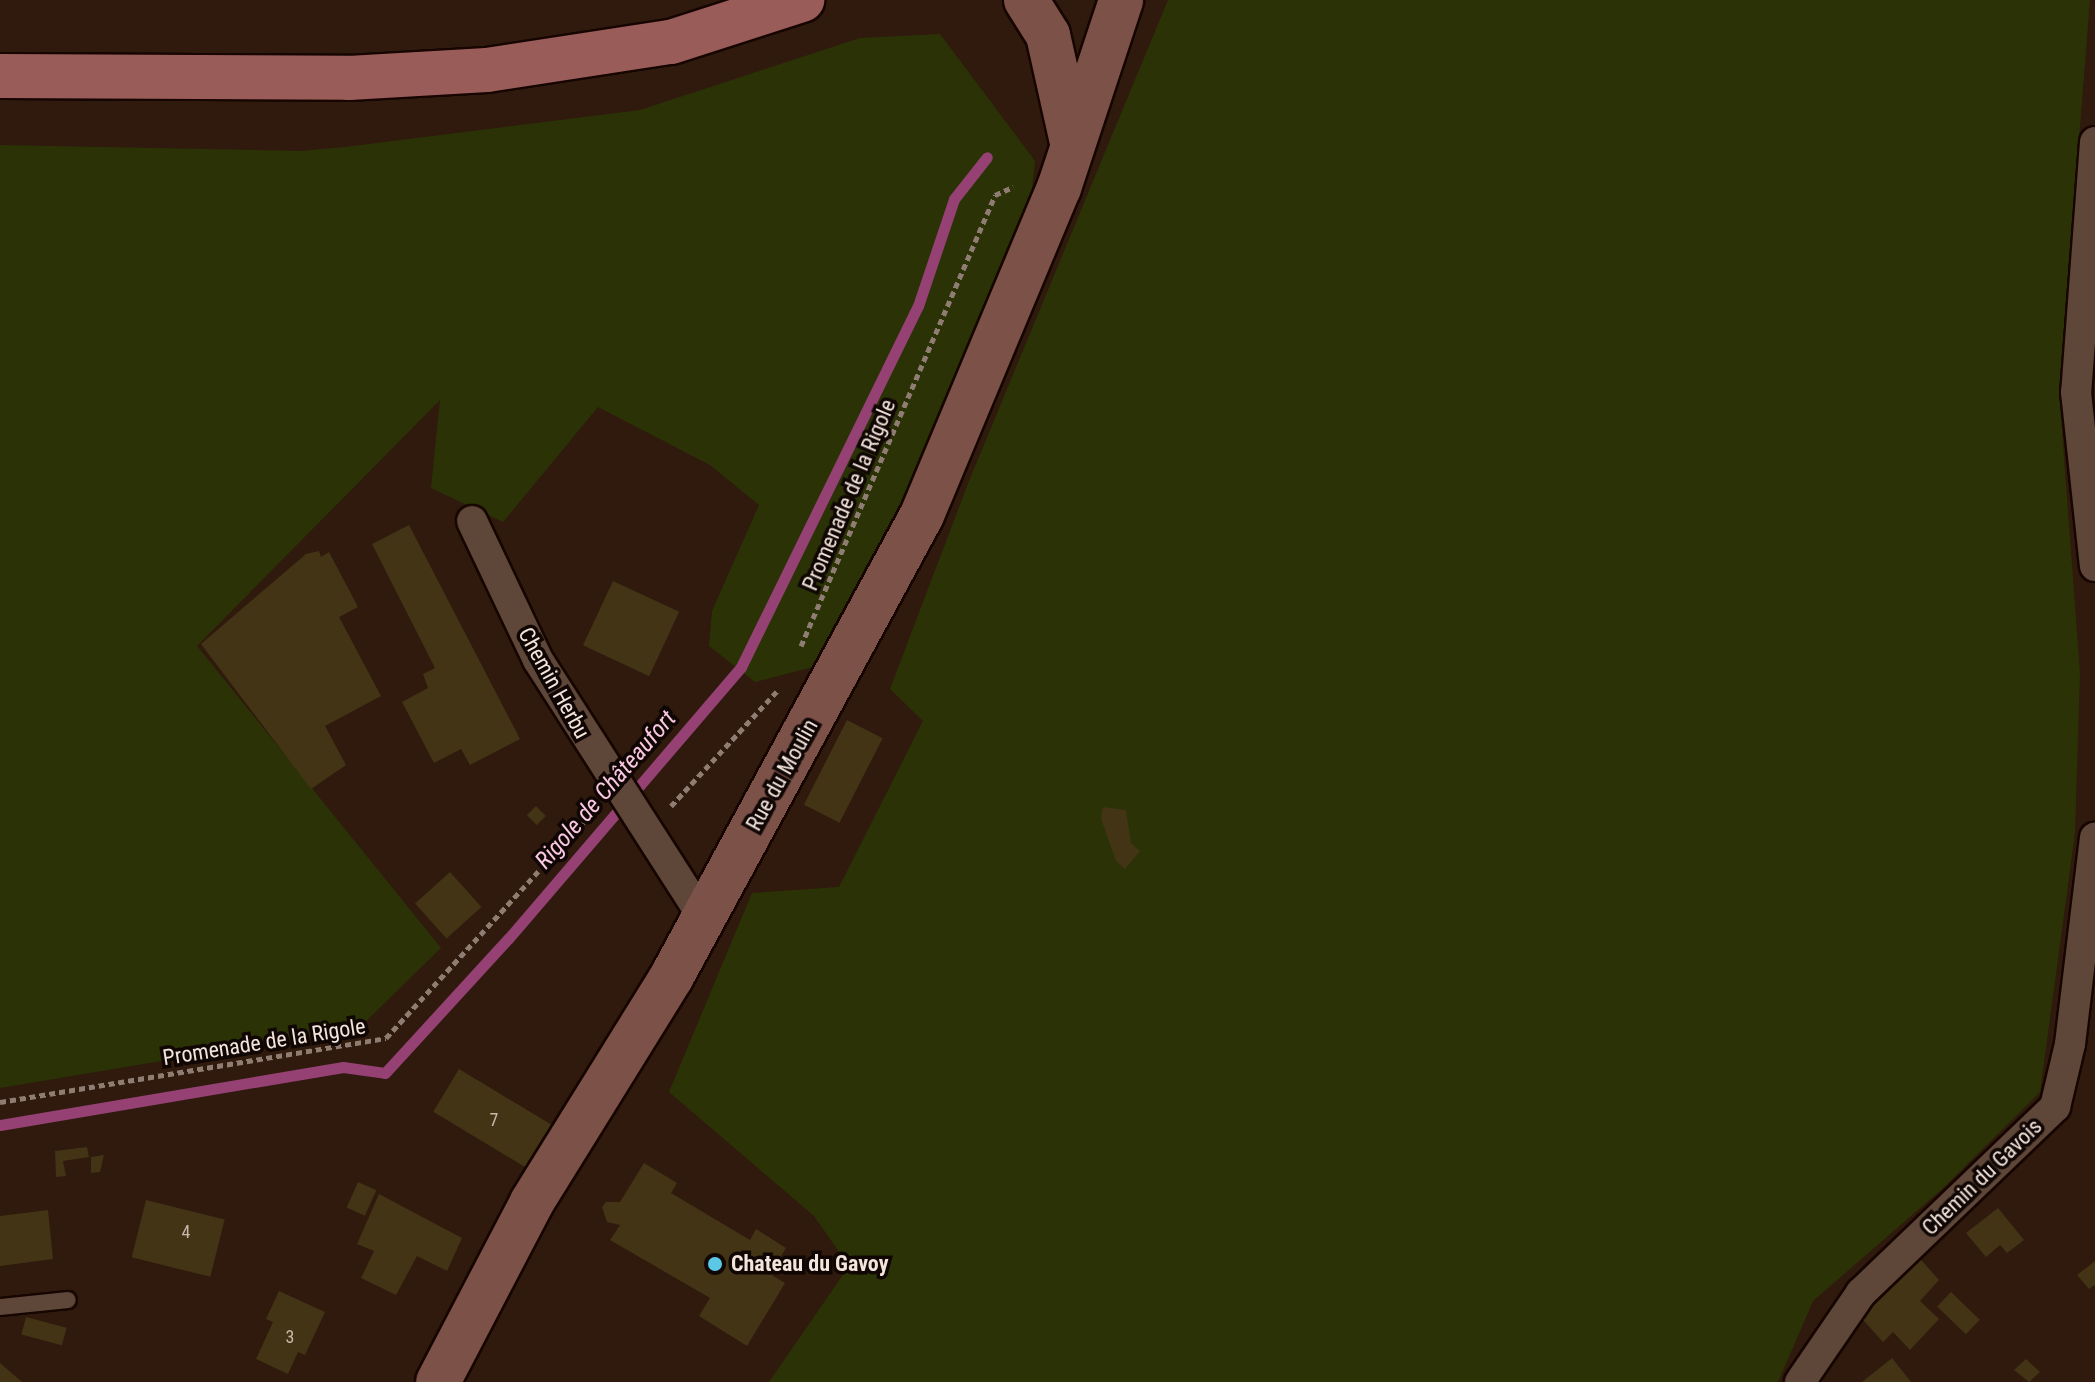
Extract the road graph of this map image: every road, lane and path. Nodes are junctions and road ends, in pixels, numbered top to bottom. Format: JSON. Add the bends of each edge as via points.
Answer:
{"nodes":[{"id":1,"x":802,"y":0,"type":"edge"},
{"id":2,"x":1026,"y":0,"type":"edge"},
{"id":3,"x":1121,"y":0,"type":"edge"},
{"id":4,"x":0,"y":76,"type":"edge"},
{"id":5,"x":1072,"y":142,"type":"junction"},
{"id":6,"x":2095,"y":142,"type":"edge"},
{"id":7,"x":1059,"y":188,"type":"junction"},
{"id":8,"x":472,"y":521,"type":"dead end"},
{"id":9,"x":2095,"y":566,"type":"edge"},
{"id":10,"x":797,"y":654,"type":"dead end"},
{"id":11,"x":785,"y":682,"type":"dead end"},
{"id":12,"x":617,"y":787,"type":"junction"},
{"id":13,"x":644,"y":829,"type":"junction"},
{"id":14,"x":2095,"y":838,"type":"edge"},
{"id":15,"x":703,"y":917,"type":"junction"},
{"id":16,"x":0,"y":1102,"type":"edge"},
{"id":17,"x":68,"y":1300,"type":"dead end"},
{"id":18,"x":0,"y":1307,"type":"edge"},
{"id":19,"x":438,"y":1382,"type":"edge"},
{"id":20,"x":1800,"y":1382,"type":"edge"}],
"edges":[{"from":1,"to":4,"type":"main road","via":[[671,42],[487,70],[349,78]]},
{"from":2,"to":5,"type":"street","name":"Rue du Moulin","via":[[1048,35]]},
{"from":3,"to":5,"type":"street","name":"Rue du Moulin"},
{"from":5,"to":7,"type":"street","name":"Rue du Moulin"},
{"from":6,"to":9,"type":"street","via":[[2076,392]]},
{"from":7,"to":10,"type":"path","name":"Promenade de la Rigole","via":[[1034,177],[995,195]]},
{"from":7,"to":15,"type":"street","name":"Rue du Moulin","via":[[922,515]]},
{"from":8,"to":12,"type":"street","name":"Chemin Herbu","via":[[538,660]]},
{"from":11,"to":13,"type":"path"},
{"from":12,"to":13,"type":"street","name":"Chemin Herbu"},
{"from":12,"to":16,"type":"path","name":"Promenade de la Rigole","via":[[386,1038]]},
{"from":13,"to":15,"type":"street","name":"Chemin Herbu"},
{"from":14,"to":20,"type":"street","name":"Chemin du Gavois","via":[[2070,1044],[2055,1107],[1861,1293]]},
{"from":15,"to":19,"type":"street","name":"Rue du Moulin","via":[[489,1277]]},
{"from":17,"to":18,"type":"lane"}]}
